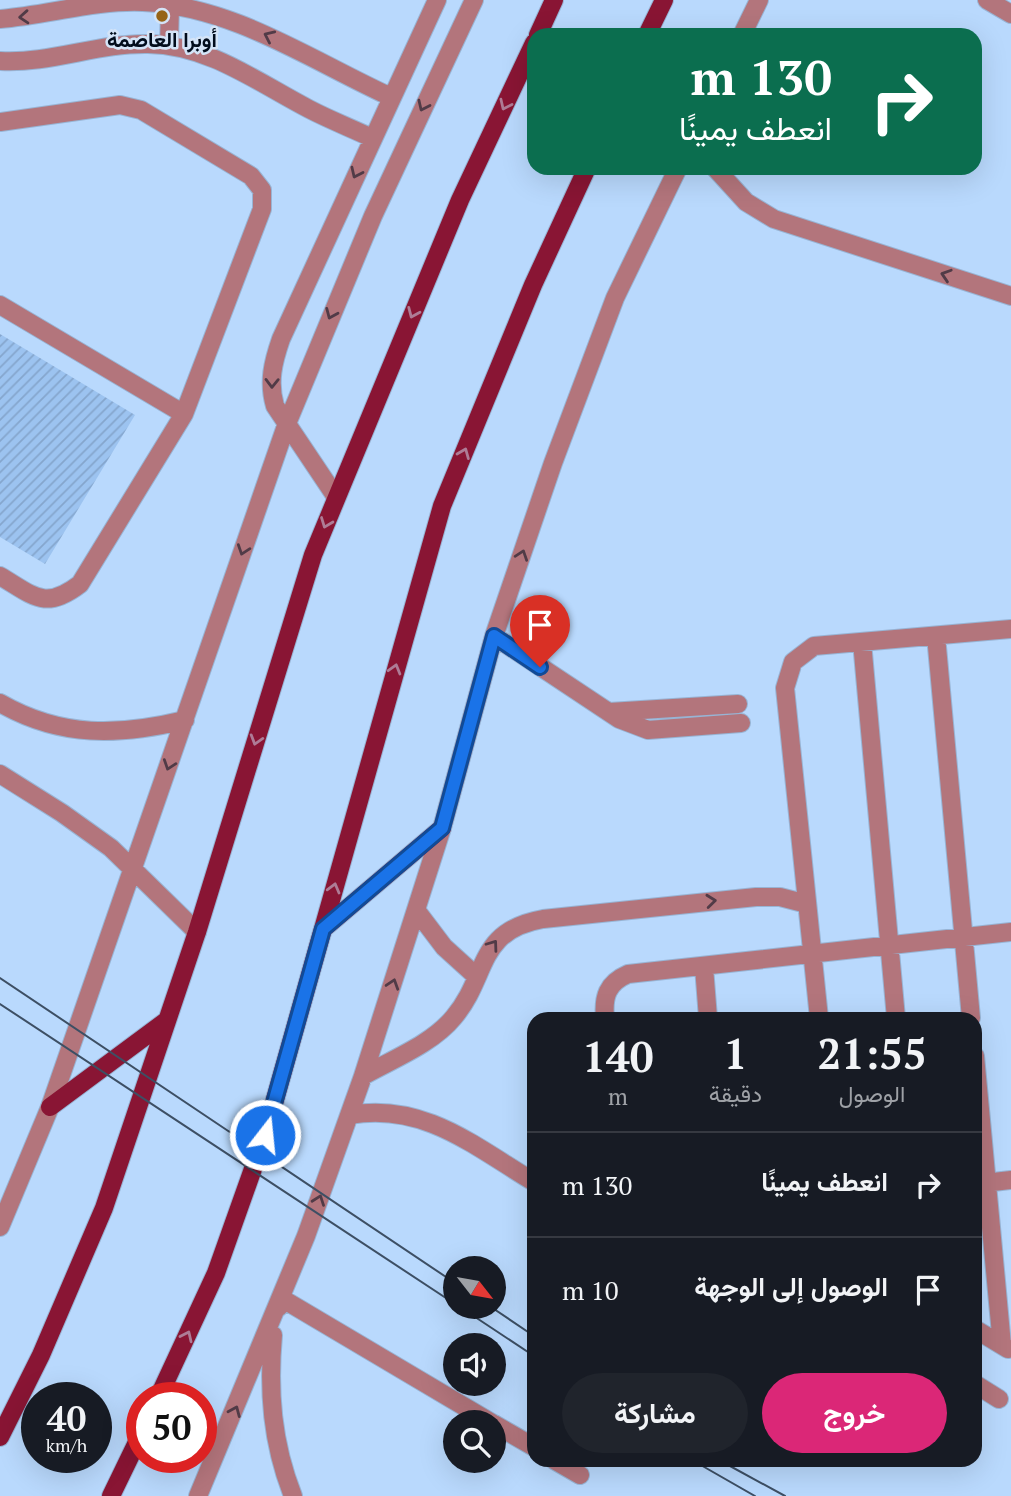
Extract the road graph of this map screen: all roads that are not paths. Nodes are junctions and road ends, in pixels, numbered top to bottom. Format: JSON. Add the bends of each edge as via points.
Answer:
{"nodes":[{"id":1,"x":437,"y":0,"type":"edge"},
{"id":2,"x":474,"y":0,"type":"edge"},
{"id":3,"x":554,"y":0,"type":"edge"},
{"id":4,"x":663,"y":0,"type":"edge"},
{"id":5,"x":759,"y":0,"type":"edge"},
{"id":6,"x":987,"y":0,"type":"edge"},
{"id":7,"x":170,"y":5,"type":"junction"},
{"id":8,"x":1011,"y":14,"type":"edge"},
{"id":9,"x":0,"y":19,"type":"edge"},
{"id":10,"x":541,"y":28,"type":"edge"},
{"id":11,"x":651,"y":28,"type":"edge"},
{"id":12,"x":745,"y":28,"type":"edge"},
{"id":13,"x":169,"y":46,"type":"junction"},
{"id":14,"x":527,"y":58,"type":"edge"},
{"id":15,"x":0,"y":61,"type":"edge"},
{"id":16,"x":391,"y":97,"type":"junction"},
{"id":17,"x":0,"y":122,"type":"edge"},
{"id":18,"x":372,"y":138,"type":"junction"},
{"id":19,"x":584,"y":175,"type":"edge"},
{"id":20,"x":675,"y":175,"type":"edge"},
{"id":21,"x":721,"y":175,"type":"edge"},
{"id":22,"x":1011,"y":296,"type":"edge"},
{"id":23,"x":0,"y":305,"type":"edge"},
{"id":24,"x":184,"y":414,"type":"junction"},
{"id":25,"x":286,"y":426,"type":"junction"},
{"id":26,"x":336,"y":497,"type":"junction"},
{"id":27,"x":0,"y":576,"type":"edge"},
{"id":28,"x":1011,"y":629,"type":"edge"},
{"id":29,"x":494,"y":636,"type":"junction"},
{"id":30,"x":936,"y":636,"type":"junction"},
{"id":31,"x":862,"y":642,"type":"junction"},
{"id":32,"x":0,"y":702,"type":"edge"},
{"id":33,"x":738,"y":704,"type":"dead end"},
{"id":34,"x":609,"y":712,"type":"junction"},
{"id":35,"x":185,"y":720,"type":"junction"},
{"id":36,"x":741,"y":723,"type":"dead end"},
{"id":37,"x":0,"y":775,"type":"edge"},
{"id":38,"x":442,"y":828,"type":"junction"},
{"id":39,"x":133,"y":869,"type":"junction"},
{"id":40,"x":807,"y":904,"type":"junction"},
{"id":41,"x":416,"y":910,"type":"junction"},
{"id":42,"x":323,"y":929,"type":"junction"},
{"id":43,"x":197,"y":932,"type":"junction"},
{"id":44,"x":1011,"y":932,"type":"edge"},
{"id":45,"x":964,"y":938,"type":"junction"},
{"id":46,"x":890,"y":947,"type":"junction"},
{"id":47,"x":812,"y":956,"type":"junction"},
{"id":48,"x":704,"y":967,"type":"junction"},
{"id":49,"x":477,"y":976,"type":"junction"},
{"id":50,"x":605,"y":1012,"type":"edge"},
{"id":51,"x":708,"y":1012,"type":"edge"},
{"id":52,"x":818,"y":1012,"type":"edge"},
{"id":53,"x":895,"y":1012,"type":"edge"},
{"id":54,"x":970,"y":1012,"type":"edge"},
{"id":55,"x":166,"y":1021,"type":"junction"},
{"id":56,"x":363,"y":1076,"type":"junction"},
{"id":57,"x":50,"y":1107,"type":"junction"},
{"id":58,"x":350,"y":1115,"type":"junction"},
{"id":59,"x":527,"y":1178,"type":"edge"},
{"id":60,"x":1011,"y":1180,"type":"edge"},
{"id":61,"x":982,"y":1184,"type":"edge"},
{"id":62,"x":982,"y":1191,"type":"edge"},
{"id":63,"x":0,"y":1227,"type":"edge"},
{"id":64,"x":281,"y":1298,"type":"junction"},
{"id":65,"x":982,"y":1333,"type":"edge"},
{"id":66,"x":1006,"y":1348,"type":"edge"},
{"id":67,"x":165,"y":1382,"type":"edge"},
{"id":68,"x":982,"y":1388,"type":"edge"},
{"id":69,"x":999,"y":1399,"type":"dead end"},
{"id":70,"x":471,"y":1410,"type":"edge"},
{"id":71,"x":506,"y":1431,"type":"edge"},
{"id":72,"x":0,"y":1437,"type":"edge"},
{"id":73,"x":527,"y":1443,"type":"edge"},
{"id":74,"x":126,"y":1465,"type":"edge"},
{"id":75,"x":566,"y":1467,"type":"edge"},
{"id":76,"x":580,"y":1475,"type":"dead end"},
{"id":77,"x":111,"y":1496,"type":"edge"},
{"id":78,"x":198,"y":1496,"type":"edge"},
{"id":79,"x":293,"y":1496,"type":"edge"}],
"edges":[{"from":1,"to":16,"type":"street"},
{"from":2,"to":25,"type":"street","one_way":true,"via":[[373,216]]},
{"from":3,"to":10,"type":"main road"},
{"from":4,"to":11,"type":"main road"},
{"from":5,"to":12,"type":"street"},
{"from":6,"to":8,"type":"street"},
{"from":7,"to":9,"type":"street","one_way":true,"via":[[88,5]]},
{"from":7,"to":13,"type":"street"},
{"from":16,"to":7,"type":"street","one_way":true,"via":[[272,36],[232,20]]},
{"from":13,"to":15,"type":"street","via":[[111,45]]},
{"from":13,"to":18,"type":"street","via":[[236,67]]},
{"from":14,"to":26,"type":"main road","one_way":true,"via":[[460,200]]},
{"from":16,"to":18,"type":"street"},
{"from":17,"to":24,"type":"street","via":[[120,105],[141,110],[251,176],[262,190],[262,209]]},
{"from":18,"to":25,"type":"street","one_way":true,"via":[[273,364],[270,389]]},
{"from":42,"to":19,"type":"main road","one_way":true,"via":[[442,506]]},
{"from":29,"to":20,"type":"street","one_way":true,"via":[[610,311]]},
{"from":22,"to":21,"type":"street","one_way":true,"via":[[775,219],[746,202]]},
{"from":23,"to":24,"type":"street"},
{"from":24,"to":27,"type":"street","via":[[80,584],[61,598],[43,600]]},
{"from":25,"to":26,"type":"street"},
{"from":25,"to":35,"type":"street","one_way":true},
{"from":26,"to":43,"type":"main road","one_way":true,"via":[[313,555]]},
{"from":28,"to":30,"type":"street"},
{"from":29,"to":34,"type":"street"},
{"from":29,"to":38,"type":"street"},
{"from":30,"to":31,"type":"street"},
{"from":30,"to":45,"type":"street"},
{"from":31,"to":40,"type":"street","via":[[814,646],[793,662],[787,675]]},
{"from":31,"to":46,"type":"street"},
{"from":32,"to":35,"type":"street","via":[[43,723],[96,733],[123,733]]},
{"from":33,"to":34,"type":"street"},
{"from":34,"to":36,"type":"street","via":[[648,730]]},
{"from":35,"to":39,"type":"street","one_way":true},
{"from":37,"to":39,"type":"street","via":[[87,830]]},
{"from":38,"to":41,"type":"street"},
{"from":38,"to":42,"type":"main road"},
{"from":39,"to":43,"type":"street"},
{"from":39,"to":57,"type":"street"},
{"from":40,"to":47,"type":"street"},
{"from":49,"to":40,"type":"street","one_way":true,"via":[[500,936],[527,922],[756,897]]},
{"from":41,"to":49,"type":"street","via":[[444,947]]},
{"from":56,"to":41,"type":"street","one_way":true},
{"from":67,"to":42,"type":"main road","one_way":true,"via":[[216,1273],[265,1135]]},
{"from":43,"to":55,"type":"main road"},
{"from":44,"to":45,"type":"street"},
{"from":45,"to":46,"type":"street"},
{"from":45,"to":54,"type":"street"},
{"from":46,"to":47,"type":"street"},
{"from":46,"to":53,"type":"street"},
{"from":47,"to":48,"type":"street"},
{"from":47,"to":52,"type":"street"},
{"from":48,"to":50,"type":"street","via":[[618,978],[605,995]]},
{"from":48,"to":51,"type":"street"},
{"from":49,"to":56,"type":"street","via":[[454,1018]]},
{"from":55,"to":57,"type":"main road"},
{"from":55,"to":72,"type":"main road","via":[[104,1208]]},
{"from":56,"to":58,"type":"street"},
{"from":57,"to":63,"type":"street"},
{"from":58,"to":59,"type":"street","via":[[385,1111],[421,1117]]},
{"from":64,"to":58,"type":"street","one_way":true},
{"from":60,"to":61,"type":"street"},
{"from":62,"to":66,"type":"street"},
{"from":64,"to":70,"type":"street"},
{"from":78,"to":64,"type":"street","one_way":true},
{"from":64,"to":79,"type":"street","via":[[272,1345],[271,1405],[275,1440]]},
{"from":65,"to":66,"type":"street"},
{"from":68,"to":69,"type":"street"},
{"from":71,"to":73,"type":"street"},
{"from":74,"to":77,"type":"main road"},
{"from":75,"to":76,"type":"street"}]}
